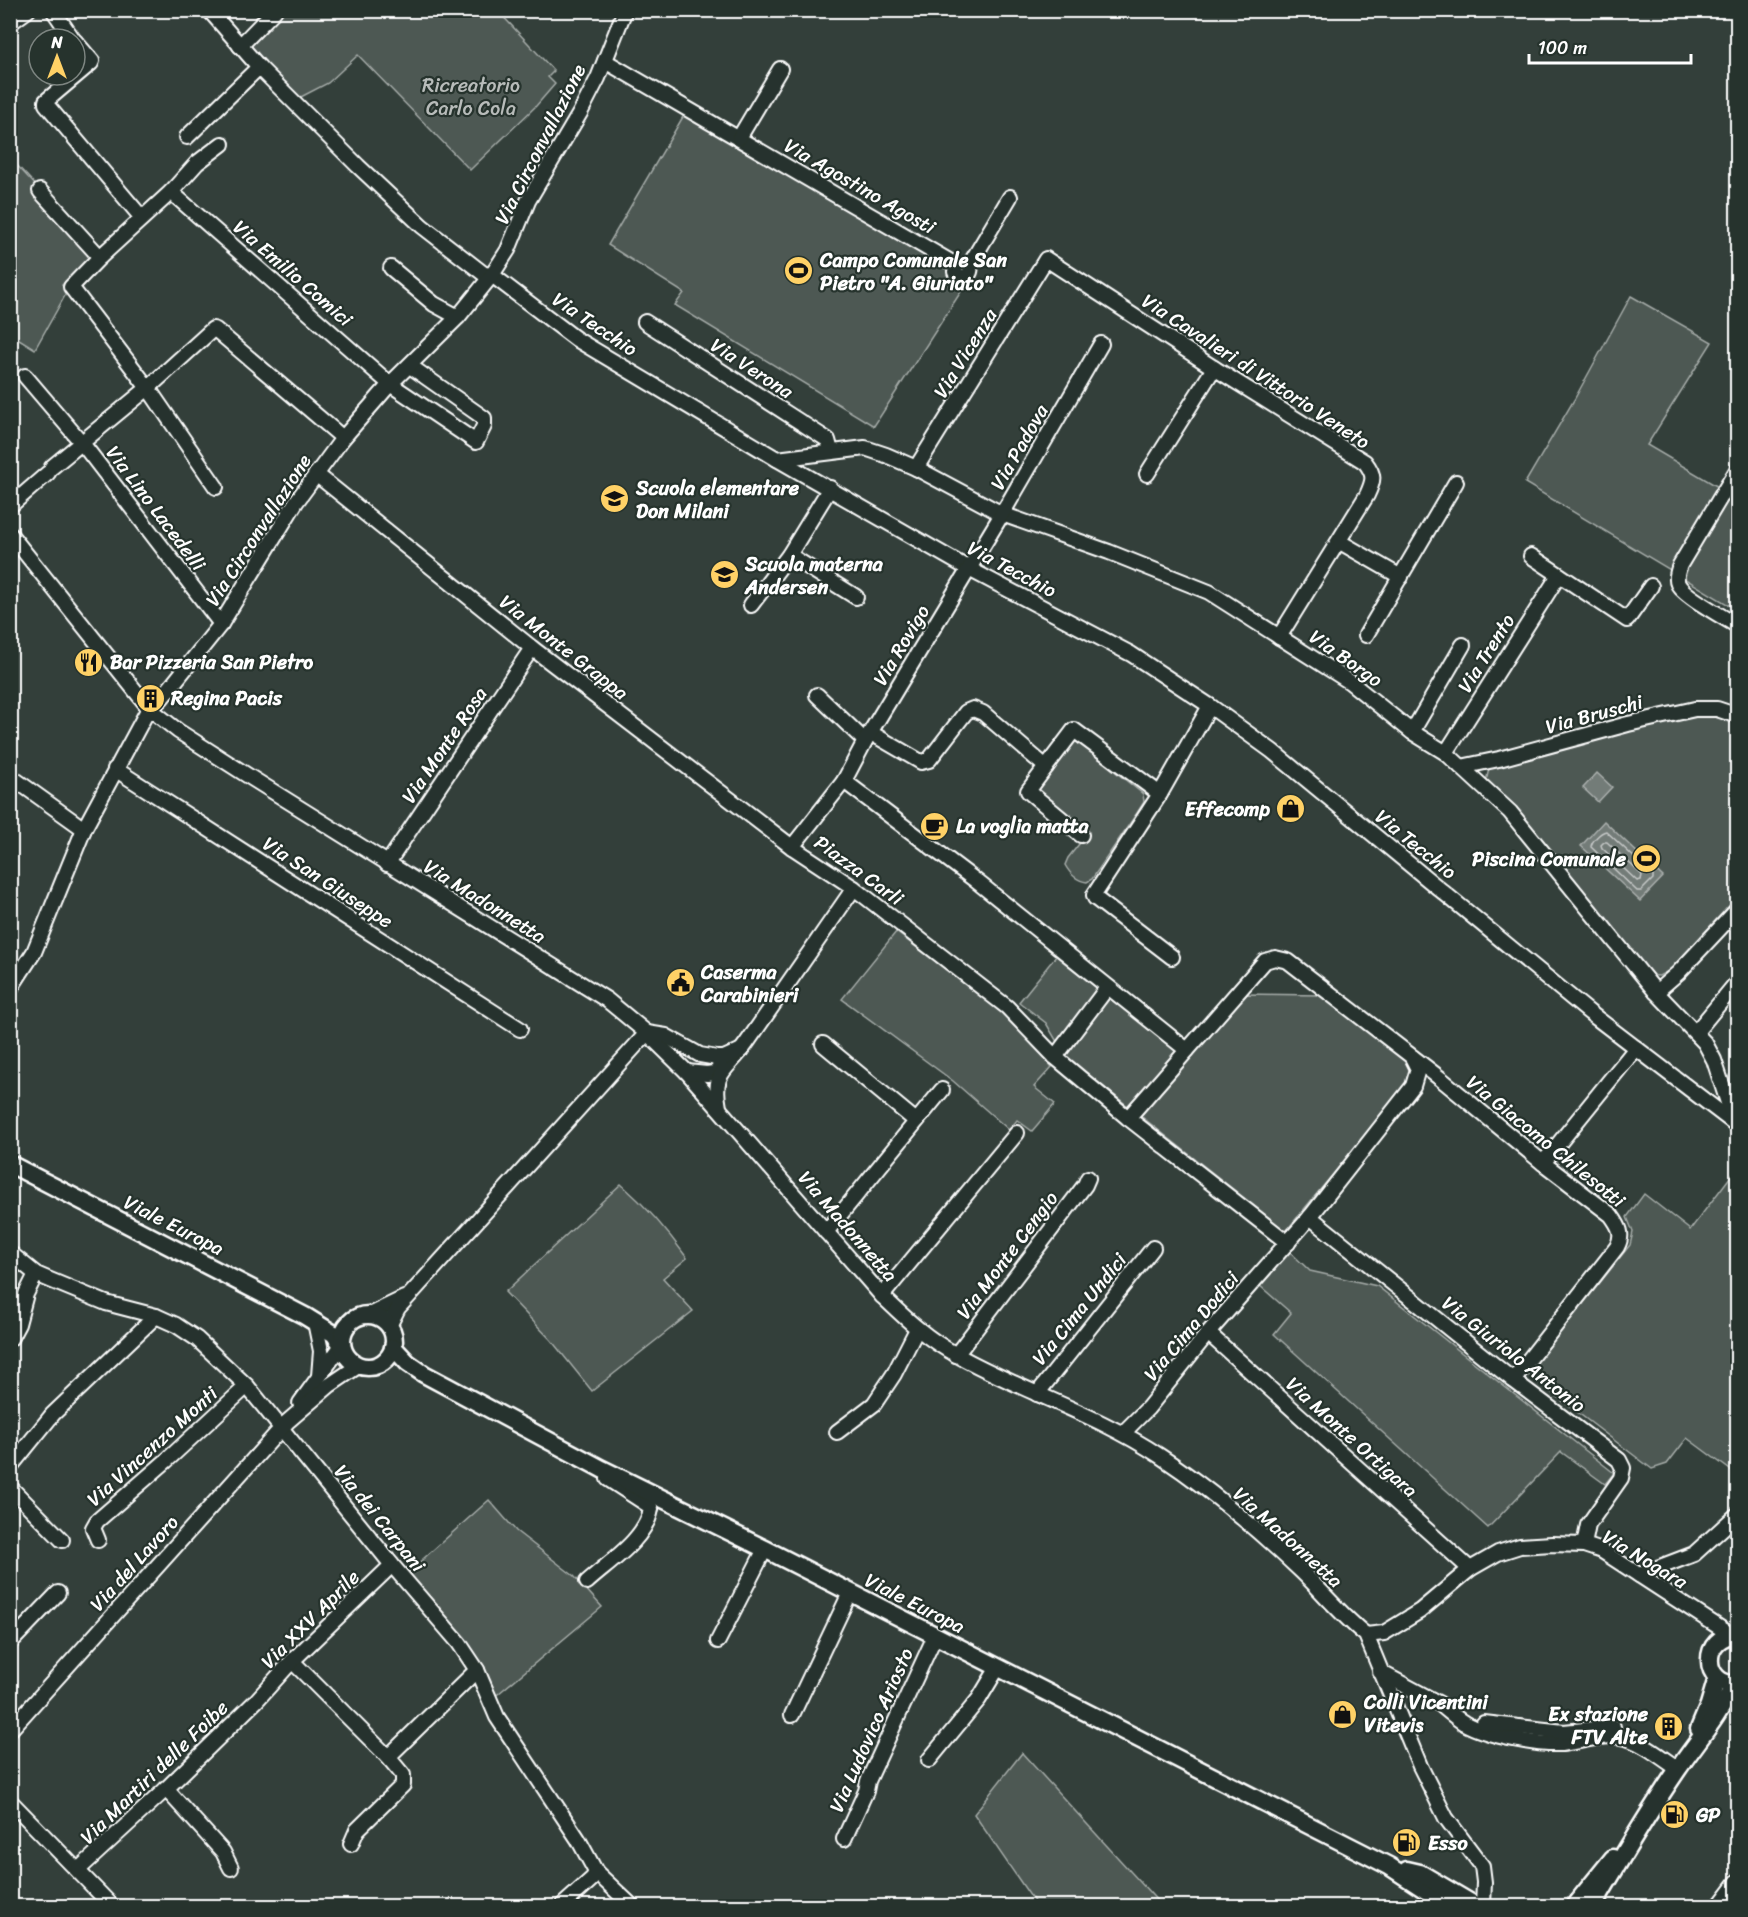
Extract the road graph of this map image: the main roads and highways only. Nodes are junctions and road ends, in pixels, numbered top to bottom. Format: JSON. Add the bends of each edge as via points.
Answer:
{"nodes":[{"id":1,"x":15,"y":1167,"type":"edge"},
{"id":2,"x":362,"y":1316,"type":"junction"},
{"id":3,"x":310,"y":1319,"type":"junction"},
{"id":4,"x":342,"y":1345,"type":"junction"},
{"id":5,"x":393,"y":1347,"type":"junction"},
{"id":6,"x":377,"y":1366,"type":"junction"},
{"id":7,"x":424,"y":1374,"type":"junction"},
{"id":8,"x":1734,"y":1635,"type":"edge"},
{"id":9,"x":1717,"y":1678,"type":"junction"},
{"id":10,"x":1736,"y":1685,"type":"edge"},
{"id":11,"x":1688,"y":1754,"type":"junction"},
{"id":12,"x":1642,"y":1823,"type":"junction"},
{"id":13,"x":1389,"y":1866,"type":"junction"},
{"id":14,"x":1450,"y":1906,"type":"edge"},
{"id":15,"x":1476,"y":1906,"type":"edge"},
{"id":16,"x":1574,"y":1906,"type":"edge"},
{"id":17,"x":1593,"y":1906,"type":"edge"}],
"edges":[{"from":1,"to":3,"type":"main road","name":"Viale Europa"},
{"from":2,"to":3,"type":"main road","name":"Viale Europa","via":[[328,1321]]},
{"from":2,"to":4,"type":"main road","via":[[344,1329]]},
{"from":2,"to":5,"type":"main road","via":[[384,1320],[393,1332]]},
{"from":3,"to":4,"type":"main road","name":"Viale Europa","via":[[334,1334]]},
{"from":4,"to":6,"type":"main road","via":[[347,1358],[358,1366]]},
{"from":5,"to":6,"type":"main road"},
{"from":5,"to":7,"type":"main road","name":"Viale Europa"},
{"from":6,"to":7,"type":"main road","name":"Viale Europa"},
{"from":7,"to":13,"type":"main road","name":"Viale Europa","via":[[602,1470]]},
{"from":8,"to":9,"type":"main road","via":[[1712,1648],[1710,1664]]},
{"from":9,"to":10,"type":"main road"},
{"from":9,"to":11,"type":"main road"},
{"from":10,"to":11,"type":"main road"},
{"from":11,"to":12,"type":"main road"},
{"from":12,"to":16,"type":"main road"},
{"from":12,"to":17,"type":"main road"},
{"from":13,"to":14,"type":"main road","name":"Viale Europa"},
{"from":13,"to":15,"type":"main road","name":"Viale Europa","via":[[1420,1873]]}]}
